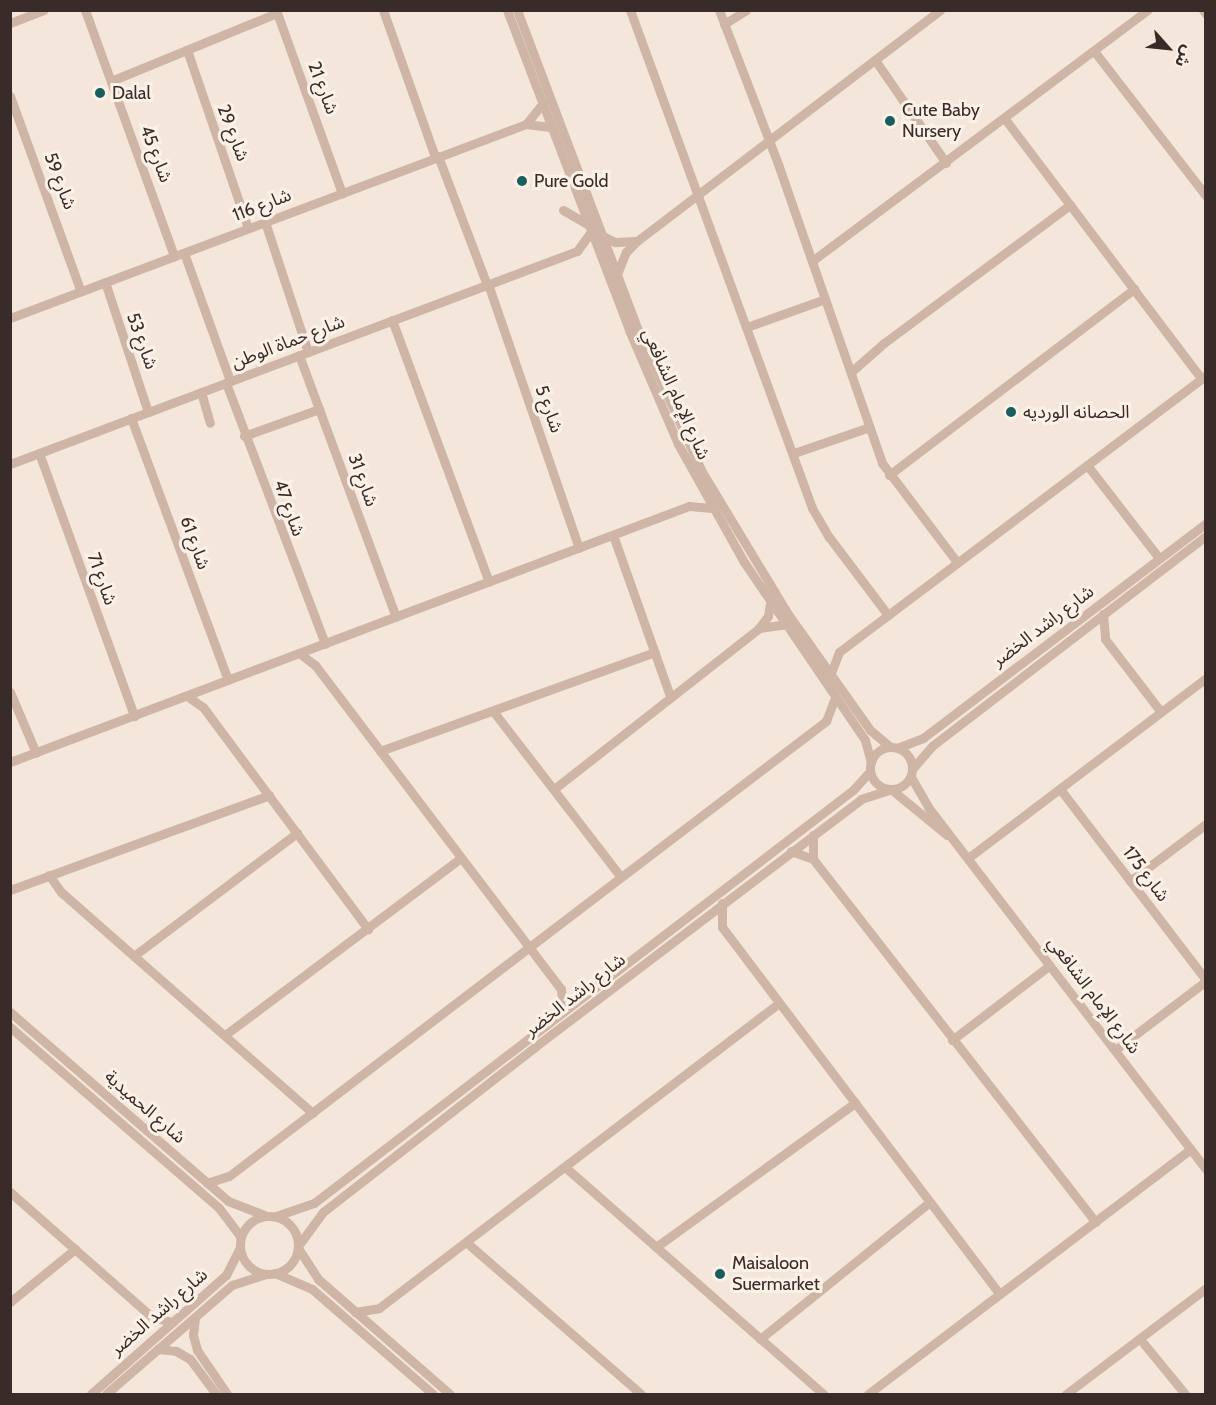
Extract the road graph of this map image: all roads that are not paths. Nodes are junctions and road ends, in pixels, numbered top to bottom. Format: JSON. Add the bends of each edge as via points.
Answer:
{"nodes":[{"id":1,"x":44,"y":10,"type":"edge"},
{"id":2,"x":383,"y":10,"type":"edge"},
{"id":3,"x":507,"y":10,"type":"edge"},
{"id":4,"x":517,"y":10,"type":"edge"},
{"id":5,"x":630,"y":10,"type":"edge"},
{"id":6,"x":719,"y":10,"type":"edge"},
{"id":7,"x":746,"y":10,"type":"edge"},
{"id":8,"x":940,"y":10,"type":"edge"},
{"id":9,"x":1148,"y":10,"type":"edge"},
{"id":10,"x":84,"y":11,"type":"edge"},
{"id":11,"x":277,"y":14,"type":"edge"},
{"id":12,"x":10,"y":23,"type":"edge"},
{"id":13,"x":724,"y":24,"type":"junction"},
{"id":14,"x":184,"y":51,"type":"junction"},
{"id":15,"x":1094,"y":51,"type":"junction"},
{"id":16,"x":872,"y":62,"type":"junction"},
{"id":17,"x":110,"y":78,"type":"junction"},
{"id":18,"x":10,"y":96,"type":"edge"},
{"id":19,"x":543,"y":103,"type":"junction"},
{"id":20,"x":1005,"y":118,"type":"junction"},
{"id":21,"x":15,"y":120,"type":"edge"},
{"id":22,"x":526,"y":124,"type":"junction"},
{"id":23,"x":552,"y":128,"type":"junction"},
{"id":24,"x":768,"y":140,"type":"junction"},
{"id":25,"x":438,"y":156,"type":"junction"},
{"id":26,"x":948,"y":162,"type":"junction"},
{"id":27,"x":344,"y":192,"type":"junction"},
{"id":28,"x":698,"y":194,"type":"junction"},
{"id":29,"x":1206,"y":196,"type":"edge"},
{"id":30,"x":1069,"y":203,"type":"junction"},
{"id":31,"x":563,"y":210,"type":"dead end"},
{"id":32,"x":257,"y":225,"type":"junction"},
{"id":33,"x":590,"y":229,"type":"junction"},
{"id":34,"x":601,"y":235,"type":"junction"},
{"id":35,"x":637,"y":241,"type":"junction"},
{"id":36,"x":577,"y":251,"type":"junction"},
{"id":37,"x":179,"y":254,"type":"junction"},
{"id":38,"x":600,"y":255,"type":"junction"},
{"id":39,"x":812,"y":261,"type":"junction"},
{"id":40,"x":617,"y":274,"type":"junction"},
{"id":41,"x":102,"y":284,"type":"junction"},
{"id":42,"x":486,"y":285,"type":"junction"},
{"id":43,"x":1134,"y":289,"type":"junction"},
{"id":44,"x":83,"y":291,"type":"junction"},
{"id":45,"x":825,"y":299,"type":"junction"},
{"id":46,"x":10,"y":318,"type":"edge"},
{"id":47,"x":392,"y":320,"type":"junction"},
{"id":48,"x":747,"y":327,"type":"junction"},
{"id":49,"x":307,"y":352,"type":"junction"},
{"id":50,"x":850,"y":369,"type":"junction"},
{"id":51,"x":1203,"y":377,"type":"edge"},
{"id":52,"x":226,"y":383,"type":"junction"},
{"id":53,"x":201,"y":392,"type":"junction"},
{"id":54,"x":319,"y":409,"type":"junction"},
{"id":55,"x":150,"y":411,"type":"junction"},
{"id":56,"x":131,"y":418,"type":"junction"},
{"id":57,"x":210,"y":423,"type":"dead end"},
{"id":58,"x":870,"y":427,"type":"junction"},
{"id":59,"x":244,"y":436,"type":"junction"},
{"id":60,"x":39,"y":453,"type":"junction"},
{"id":61,"x":794,"y":453,"type":"junction"},
{"id":62,"x":10,"y":464,"type":"edge"},
{"id":63,"x":1087,"y":465,"type":"junction"},
{"id":64,"x":889,"y":475,"type":"junction"},
{"id":65,"x":700,"y":486,"type":"junction"},
{"id":66,"x":689,"y":506,"type":"junction"},
{"id":67,"x":712,"y":508,"type":"junction"},
{"id":68,"x":1206,"y":523,"type":"edge"},
{"id":69,"x":611,"y":536,"type":"junction"},
{"id":70,"x":1206,"y":536,"type":"edge"},
{"id":71,"x":582,"y":547,"type":"junction"},
{"id":72,"x":1159,"y":558,"type":"junction"},
{"id":73,"x":957,"y":562,"type":"junction"},
{"id":74,"x":489,"y":582,"type":"junction"},
{"id":75,"x":770,"y":603,"type":"junction"},
{"id":76,"x":1103,"y":614,"type":"junction"},
{"id":77,"x":888,"y":615,"type":"junction"},
{"id":78,"x":396,"y":617,"type":"junction"},
{"id":79,"x":786,"y":624,"type":"junction"},
{"id":80,"x":759,"y":628,"type":"junction"},
{"id":81,"x":1083,"y":630,"type":"junction"},
{"id":82,"x":1105,"y":639,"type":"junction"},
{"id":83,"x":318,"y":646,"type":"junction"},
{"id":84,"x":654,"y":649,"type":"junction"},
{"id":85,"x":817,"y":652,"type":"junction"},
{"id":86,"x":839,"y":652,"type":"junction"},
{"id":87,"x":299,"y":653,"type":"junction"},
{"id":88,"x":315,"y":665,"type":"junction"},
{"id":89,"x":831,"y":673,"type":"junction"},
{"id":90,"x":1206,"y":678,"type":"edge"},
{"id":91,"x":228,"y":680,"type":"junction"},
{"id":92,"x":10,"y":692,"type":"edge"},
{"id":93,"x":198,"y":692,"type":"junction"},
{"id":94,"x":672,"y":694,"type":"junction"},
{"id":95,"x":187,"y":696,"type":"junction"},
{"id":96,"x":835,"y":698,"type":"junction"},
{"id":97,"x":203,"y":707,"type":"junction"},
{"id":98,"x":494,"y":711,"type":"junction"},
{"id":99,"x":1161,"y":712,"type":"junction"},
{"id":100,"x":134,"y":716,"type":"junction"},
{"id":101,"x":849,"y":719,"type":"junction"},
{"id":102,"x":826,"y":721,"type":"junction"},
{"id":103,"x":894,"y":747,"type":"junction"},
{"id":104,"x":33,"y":754,"type":"junction"},
{"id":105,"x":382,"y":754,"type":"junction"},
{"id":106,"x":10,"y":762,"type":"edge"},
{"id":107,"x":871,"y":767,"type":"junction"},
{"id":108,"x":912,"y":773,"type":"junction"},
{"id":109,"x":552,"y":787,"type":"junction"},
{"id":110,"x":1060,"y":789,"type":"junction"},
{"id":111,"x":890,"y":790,"type":"junction"},
{"id":112,"x":267,"y":792,"type":"junction"},
{"id":113,"x":1206,"y":824,"type":"edge"},
{"id":114,"x":813,"y":835,"type":"junction"},
{"id":115,"x":299,"y":836,"type":"junction"},
{"id":116,"x":956,"y":842,"type":"junction"},
{"id":117,"x":791,"y":851,"type":"junction"},
{"id":118,"x":461,"y":858,"type":"junction"},
{"id":119,"x":968,"y":858,"type":"junction"},
{"id":120,"x":813,"y":859,"type":"junction"},
{"id":121,"x":49,"y":875,"type":"junction"},
{"id":122,"x":620,"y":876,"type":"junction"},
{"id":123,"x":1130,"y":881,"type":"junction"},
{"id":124,"x":10,"y":890,"type":"edge"},
{"id":125,"x":722,"y":903,"type":"junction"},
{"id":126,"x":699,"y":920,"type":"junction"},
{"id":127,"x":370,"y":927,"type":"junction"},
{"id":128,"x":722,"y":927,"type":"junction"},
{"id":129,"x":529,"y":947,"type":"junction"},
{"id":130,"x":138,"y":957,"type":"junction"},
{"id":131,"x":1050,"y":965,"type":"junction"},
{"id":132,"x":1206,"y":981,"type":"edge"},
{"id":133,"x":561,"y":989,"type":"junction"},
{"id":134,"x":583,"y":996,"type":"junction"},
{"id":135,"x":780,"y":1004,"type":"junction"},
{"id":136,"x":10,"y":1012,"type":"edge"},
{"id":137,"x":563,"y":1012,"type":"junction"},
{"id":138,"x":10,"y":1027,"type":"edge"},
{"id":139,"x":227,"y":1036,"type":"junction"},
{"id":140,"x":952,"y":1040,"type":"junction"},
{"id":141,"x":1115,"y":1050,"type":"junction"},
{"id":142,"x":853,"y":1101,"type":"junction"},
{"id":143,"x":313,"y":1113,"type":"junction"},
{"id":144,"x":1191,"y":1149,"type":"junction"},
{"id":145,"x":565,"y":1167,"type":"junction"},
{"id":146,"x":1206,"y":1168,"type":"edge"},
{"id":147,"x":229,"y":1176,"type":"junction"},
{"id":148,"x":207,"y":1183,"type":"junction"},
{"id":149,"x":10,"y":1192,"type":"edge"},
{"id":150,"x":228,"y":1201,"type":"junction"},
{"id":151,"x":932,"y":1204,"type":"junction"},
{"id":152,"x":264,"y":1215,"type":"junction"},
{"id":153,"x":276,"y":1216,"type":"junction"},
{"id":154,"x":1093,"y":1223,"type":"junction"},
{"id":155,"x":241,"y":1237,"type":"junction"},
{"id":156,"x":466,"y":1242,"type":"junction"},
{"id":157,"x":73,"y":1247,"type":"junction"},
{"id":158,"x":240,"y":1247,"type":"junction"},
{"id":159,"x":298,"y":1247,"type":"junction"},
{"id":160,"x":658,"y":1250,"type":"junction"},
{"id":161,"x":271,"y":1274,"type":"junction"},
{"id":162,"x":1206,"y":1288,"type":"edge"},
{"id":163,"x":1000,"y":1294,"type":"junction"},
{"id":164,"x":10,"y":1302,"type":"edge"},
{"id":165,"x":379,"y":1308,"type":"junction"},
{"id":166,"x":355,"y":1312,"type":"junction"},
{"id":167,"x":152,"y":1317,"type":"junction"},
{"id":168,"x":195,"y":1318,"type":"junction"},
{"id":169,"x":172,"y":1322,"type":"junction"},
{"id":170,"x":377,"y":1331,"type":"junction"},
{"id":171,"x":758,"y":1337,"type":"junction"},
{"id":172,"x":1142,"y":1337,"type":"junction"},
{"id":173,"x":154,"y":1338,"type":"junction"},
{"id":174,"x":158,"y":1349,"type":"junction"},
{"id":175,"x":91,"y":1395,"type":"edge"},
{"id":176,"x":106,"y":1395,"type":"edge"},
{"id":177,"x":216,"y":1395,"type":"edge"},
{"id":178,"x":227,"y":1395,"type":"edge"},
{"id":179,"x":434,"y":1395,"type":"edge"},
{"id":180,"x":450,"y":1395,"type":"edge"},
{"id":181,"x":641,"y":1395,"type":"edge"},
{"id":182,"x":824,"y":1395,"type":"edge"},
{"id":183,"x":868,"y":1395,"type":"edge"},
{"id":184,"x":1066,"y":1395,"type":"edge"},
{"id":185,"x":1185,"y":1395,"type":"edge"}],
"edges":[{"from":1,"to":12,"type":"street"},
{"from":2,"to":25,"type":"street","name":"شارع 5"},
{"from":3,"to":19,"type":"street","name":"شارع الإمام الشافعي"},
{"from":4,"to":34,"type":"street","name":"شارع الإمام الشافعي"},
{"from":5,"to":28,"type":"street"},
{"from":6,"to":13,"type":"street"},
{"from":7,"to":13,"type":"street"},
{"from":8,"to":16,"type":"street"},
{"from":9,"to":15,"type":"street"},
{"from":10,"to":17,"type":"street","name":"شارع 45"},
{"from":11,"to":14,"type":"street"},
{"from":11,"to":27,"type":"street","name":"شارع 21"},
{"from":13,"to":24,"type":"street"},
{"from":14,"to":17,"type":"street"},
{"from":14,"to":32,"type":"street","name":"شارع 29","via":[[246,214]]},
{"from":15,"to":20,"type":"street"},
{"from":15,"to":29,"type":"street"},
{"from":16,"to":24,"type":"street"},
{"from":16,"to":26,"type":"street"},
{"from":17,"to":37,"type":"street","name":"شارع 45"},
{"from":18,"to":21,"type":"street","name":"شارع 59"},
{"from":19,"to":22,"type":"street"},
{"from":19,"to":23,"type":"street","name":"شارع الإمام الشافعي"},
{"from":20,"to":26,"type":"street"},
{"from":20,"to":30,"type":"street"},
{"from":21,"to":44,"type":"street","name":"شارع 59"},
{"from":22,"to":23,"type":"street","name":"شارع 116"},
{"from":22,"to":25,"type":"street","name":"شارع 116"},
{"from":23,"to":33,"type":"street","name":"شارع الإمام الشافعي"},
{"from":24,"to":28,"type":"street"},
{"from":24,"to":39,"type":"street"},
{"from":25,"to":27,"type":"street","name":"شارع 116"},
{"from":25,"to":42,"type":"street","name":"شارع 5"},
{"from":26,"to":39,"type":"street"},
{"from":27,"to":32,"type":"street","name":"شارع 116"},
{"from":28,"to":35,"type":"street"},
{"from":28,"to":48,"type":"street"},
{"from":30,"to":43,"type":"street"},
{"from":30,"to":50,"type":"street"},
{"from":31,"to":33,"type":"street"},
{"from":32,"to":37,"type":"street","name":"شارع 116"},
{"from":32,"to":49,"type":"street","name":"شارع 31","via":[[268,238]]},
{"from":33,"to":36,"type":"street"},
{"from":33,"to":38,"type":"street","name":"شارع الإمام الشافعي"},
{"from":34,"to":35,"type":"street","via":[[615,242]]},
{"from":34,"to":40,"type":"street","name":"شارع الإمام الشافعي"},
{"from":35,"to":40,"type":"street","via":[[626,252]]},
{"from":36,"to":38,"type":"street"},
{"from":36,"to":42,"type":"street","name":"شارع حماة الوطن"},
{"from":37,"to":41,"type":"street","name":"شارع 116"},
{"from":37,"to":52,"type":"street","name":"شارع 45"},
{"from":38,"to":65,"type":"street","name":"شارع الإمام الشافعي","via":[[650,382]]},
{"from":39,"to":45,"type":"street"},
{"from":40,"to":85,"type":"street","name":"شارع الإمام الشافعي","via":[[658,378],[701,470],[751,557]]},
{"from":41,"to":44,"type":"street","name":"شارع 116"},
{"from":41,"to":55,"type":"street","name":"شارع 53"},
{"from":42,"to":47,"type":"street","name":"شارع حماة الوطن"},
{"from":42,"to":71,"type":"street","name":"شارع 5"},
{"from":43,"to":51,"type":"street"},
{"from":43,"to":64,"type":"street"},
{"from":44,"to":46,"type":"street","name":"شارع 116"},
{"from":45,"to":48,"type":"street"},
{"from":45,"to":50,"type":"street"},
{"from":47,"to":49,"type":"street","name":"شارع حماة الوطن"},
{"from":47,"to":74,"type":"street"},
{"from":48,"to":61,"type":"street"},
{"from":49,"to":52,"type":"street","name":"شارع حماة الوطن"},
{"from":49,"to":54,"type":"street","name":"شارع 31"},
{"from":50,"to":58,"type":"street"},
{"from":51,"to":63,"type":"street"},
{"from":52,"to":53,"type":"street","name":"شارع حماة الوطن"},
{"from":52,"to":59,"type":"street","name":"شارع 47"},
{"from":53,"to":55,"type":"street","name":"شارع حماة الوطن"},
{"from":53,"to":57,"type":"street"},
{"from":54,"to":59,"type":"street"},
{"from":54,"to":78,"type":"street","name":"شارع 31"},
{"from":55,"to":56,"type":"street","name":"شارع حماة الوطن"},
{"from":56,"to":60,"type":"street","name":"شارع حماة الوطن"},
{"from":56,"to":91,"type":"street","name":"شارع 61"},
{"from":58,"to":61,"type":"street"},
{"from":58,"to":64,"type":"street"},
{"from":59,"to":83,"type":"street","name":"شارع 47","via":[[316,630]]},
{"from":60,"to":62,"type":"street","name":"شارع حماة الوطن"},
{"from":60,"to":100,"type":"street","name":"شارع 71"},
{"from":61,"to":77,"type":"street","via":[[823,528]]},
{"from":63,"to":72,"type":"street"},
{"from":63,"to":73,"type":"street"},
{"from":64,"to":73,"type":"street"},
{"from":65,"to":66,"type":"street"},
{"from":65,"to":67,"type":"street","name":"شارع الإمام الشافعي"},
{"from":66,"to":67,"type":"street"},
{"from":66,"to":69,"type":"street"},
{"from":67,"to":75,"type":"street","name":"شارع الإمام الشافعي"},
{"from":68,"to":72,"type":"street","name":"شارع راشد الخضر"},
{"from":69,"to":71,"type":"street"},
{"from":69,"to":84,"type":"street"},
{"from":70,"to":76,"type":"street","name":"شارع راشد الخضر"},
{"from":71,"to":74,"type":"street"},
{"from":72,"to":103,"type":"street","name":"شارع راشد الخضر","via":[[923,738]]},
{"from":73,"to":77,"type":"street"},
{"from":74,"to":78,"type":"street"},
{"from":75,"to":79,"type":"street","name":"شارع الإمام الشافعي"},
{"from":75,"to":80,"type":"street","via":[[768,616]]},
{"from":76,"to":81,"type":"street","name":"شارع راشد الخضر"},
{"from":76,"to":82,"type":"street"},
{"from":77,"to":86,"type":"street"},
{"from":78,"to":83,"type":"street"},
{"from":79,"to":80,"type":"street"},
{"from":79,"to":96,"type":"street","name":"شارع الإمام الشافعي"},
{"from":80,"to":94,"type":"street"},
{"from":81,"to":82,"type":"street"},
{"from":81,"to":108,"type":"street","name":"شارع راشد الخضر","via":[[932,746]]},
{"from":82,"to":99,"type":"street"},
{"from":83,"to":87,"type":"street"},
{"from":83,"to":88,"type":"street","name":"شارع 47"},
{"from":84,"to":94,"type":"street"},
{"from":84,"to":98,"type":"street"},
{"from":85,"to":86,"type":"street"},
{"from":85,"to":89,"type":"street","name":"شارع الإمام الشافعي"},
{"from":86,"to":89,"type":"street"},
{"from":87,"to":88,"type":"street"},
{"from":87,"to":91,"type":"street"},
{"from":88,"to":105,"type":"street"},
{"from":89,"to":103,"type":"street","name":"شارع الإمام الشافعي","via":[[873,735]]},
{"from":90,"to":99,"type":"street"},
{"from":91,"to":93,"type":"street"},
{"from":92,"to":104,"type":"street"},
{"from":93,"to":95,"type":"street"},
{"from":93,"to":97,"type":"street"},
{"from":94,"to":109,"type":"street"},
{"from":95,"to":97,"type":"street"},
{"from":95,"to":100,"type":"street"},
{"from":96,"to":101,"type":"street","name":"شارع الإمام الشافعي"},
{"from":96,"to":102,"type":"street"},
{"from":97,"to":112,"type":"street"},
{"from":98,"to":105,"type":"street"},
{"from":98,"to":109,"type":"street"},
{"from":99,"to":110,"type":"street"},
{"from":100,"to":104,"type":"street"},
{"from":101,"to":102,"type":"street"},
{"from":101,"to":107,"type":"street","name":"شارع الإمام الشافعي","via":[[865,740]]},
{"from":102,"to":122,"type":"street"},
{"from":103,"to":107,"type":"street","via":[[878,751]]},
{"from":103,"to":108,"type":"street","via":[[910,757]]},
{"from":104,"to":106,"type":"street"},
{"from":105,"to":118,"type":"street"},
{"from":107,"to":111,"type":"street","via":[[878,785]]},
{"from":107,"to":134,"type":"street","name":"شارع راشد الخضر","via":[[853,790]]},
{"from":108,"to":111,"type":"street","via":[[901,788]]},
{"from":108,"to":116,"type":"street","name":"شارع الإمام الشافعي"},
{"from":109,"to":122,"type":"street"},
{"from":110,"to":119,"type":"street"},
{"from":110,"to":123,"type":"street","name":"شارع 175"},
{"from":111,"to":114,"type":"street","name":"شارع راشد الخضر","via":[[861,799]]},
{"from":111,"to":116,"type":"street","name":"شارع الإمام الشافعي"},
{"from":112,"to":115,"type":"street"},
{"from":112,"to":121,"type":"street"},
{"from":113,"to":123,"type":"street"},
{"from":114,"to":117,"type":"street","name":"شارع راشد الخضر"},
{"from":114,"to":120,"type":"street"},
{"from":115,"to":127,"type":"street"},
{"from":115,"to":130,"type":"street"},
{"from":116,"to":119,"type":"street","name":"شارع الإمام الشافعي"},
{"from":117,"to":120,"type":"street"},
{"from":117,"to":125,"type":"street","name":"شارع راشد الخضر"},
{"from":118,"to":127,"type":"street"},
{"from":118,"to":129,"type":"street"},
{"from":119,"to":131,"type":"street","name":"شارع الإمام الشافعي"},
{"from":120,"to":140,"type":"street"},
{"from":121,"to":124,"type":"street"},
{"from":121,"to":130,"type":"street","via":[[61,892]]},
{"from":122,"to":129,"type":"street"},
{"from":123,"to":132,"type":"street","name":"شارع 175"},
{"from":125,"to":126,"type":"street","name":"شارع راشد الخضر"},
{"from":125,"to":128,"type":"street"},
{"from":126,"to":128,"type":"street"},
{"from":126,"to":159,"type":"street","name":"شارع راشد الخضر","via":[[323,1212]]},
{"from":127,"to":139,"type":"street"},
{"from":128,"to":135,"type":"street"},
{"from":129,"to":133,"type":"street"},
{"from":129,"to":143,"type":"street"},
{"from":130,"to":139,"type":"street"},
{"from":131,"to":140,"type":"street"},
{"from":131,"to":141,"type":"street","name":"شارع الإمام الشافعي"},
{"from":132,"to":141,"type":"street"},
{"from":133,"to":134,"type":"street"},
{"from":133,"to":137,"type":"street"},
{"from":134,"to":137,"type":"street","name":"شارع راشد الخضر"},
{"from":135,"to":142,"type":"street"},
{"from":135,"to":145,"type":"street"},
{"from":136,"to":148,"type":"street","name":"شارع الحميدية"},
{"from":137,"to":153,"type":"street","name":"شارع راشد الخضر","via":[[314,1203]]},
{"from":138,"to":155,"type":"street","name":"شارع الحميدية","via":[[219,1208]]},
{"from":139,"to":143,"type":"street"},
{"from":140,"to":154,"type":"street"},
{"from":141,"to":144,"type":"street","name":"شارع الإمام الشافعي"},
{"from":142,"to":151,"type":"street"},
{"from":142,"to":160,"type":"street"},
{"from":143,"to":147,"type":"street"},
{"from":144,"to":146,"type":"street","name":"شارع الإمام الشافعي"},
{"from":144,"to":154,"type":"street"},
{"from":145,"to":156,"type":"street"},
{"from":145,"to":160,"type":"street"},
{"from":147,"to":148,"type":"street"},
{"from":147,"to":150,"type":"street"},
{"from":148,"to":150,"type":"street","name":"شارع الحميدية"},
{"from":149,"to":157,"type":"street"},
{"from":150,"to":152,"type":"street","name":"شارع الحميدية"},
{"from":151,"to":163,"type":"street"},
{"from":151,"to":171,"type":"street"},
{"from":152,"to":153,"type":"street"},
{"from":152,"to":155,"type":"street","via":[[249,1223]]},
{"from":153,"to":159,"type":"street","via":[[290,1224]]},
{"from":154,"to":163,"type":"street"},
{"from":155,"to":158,"type":"street"},
{"from":156,"to":165,"type":"street"},
{"from":156,"to":181,"type":"street"},
{"from":157,"to":164,"type":"street"},
{"from":157,"to":167,"type":"street"},
{"from":158,"to":161,"type":"street","via":[[248,1265]]},
{"from":158,"to":169,"type":"street","name":"شارع راشد الخضر","via":[[226,1275]]},
{"from":159,"to":161,"type":"street","via":[[288,1267]]},
{"from":159,"to":166,"type":"street","via":[[311,1272]]},
{"from":160,"to":171,"type":"street"},
{"from":161,"to":168,"type":"street","name":"شارع راشد الخضر","via":[[232,1285]]},
{"from":161,"to":179,"type":"street","via":[[312,1289]]},
{"from":162,"to":172,"type":"street"},
{"from":163,"to":183,"type":"street"},
{"from":165,"to":166,"type":"street"},
{"from":165,"to":170,"type":"street"},
{"from":166,"to":170,"type":"street"},
{"from":167,"to":169,"type":"street"},
{"from":167,"to":173,"type":"street"},
{"from":168,"to":174,"type":"street","name":"شارع راشد الخضر"},
{"from":168,"to":178,"type":"street","via":[[195,1345]]},
{"from":169,"to":173,"type":"street","name":"شارع راشد الخضر"},
{"from":170,"to":180,"type":"street"},
{"from":171,"to":182,"type":"street"},
{"from":172,"to":184,"type":"street"},
{"from":172,"to":185,"type":"street"},
{"from":173,"to":175,"type":"street","name":"شارع راشد الخضر"},
{"from":174,"to":176,"type":"street","name":"شارع راشد الخضر"},
{"from":174,"to":177,"type":"street","via":[[176,1351],[190,1359]]}]}
